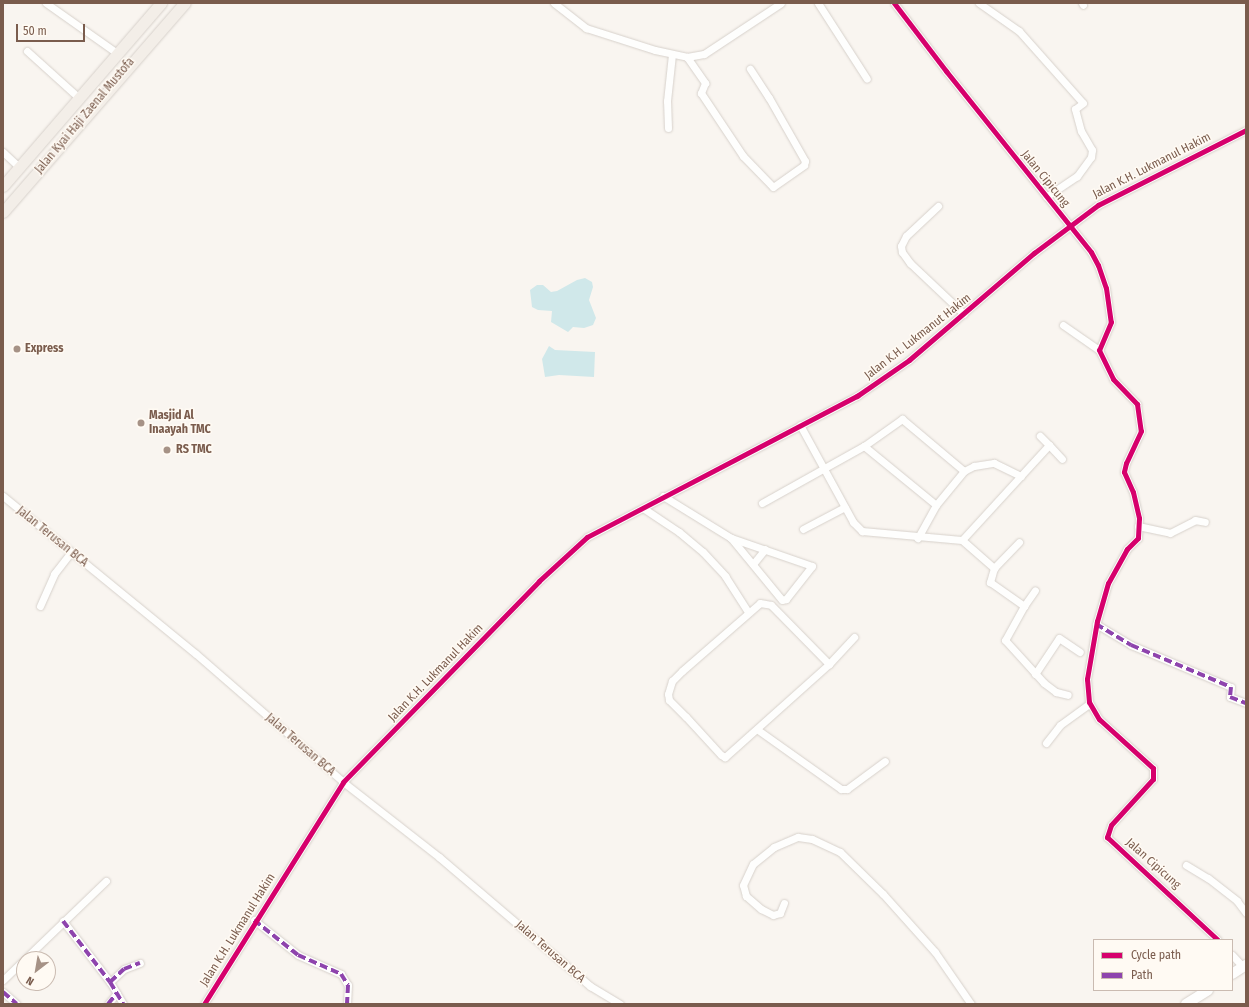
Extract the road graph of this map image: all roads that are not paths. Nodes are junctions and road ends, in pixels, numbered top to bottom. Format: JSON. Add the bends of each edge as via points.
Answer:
{"nodes":[{"id":1,"x":46,"y":3,"type":"edge"},
{"id":2,"x":185,"y":3,"type":"edge"},
{"id":3,"x":554,"y":3,"type":"edge"},
{"id":4,"x":782,"y":3,"type":"edge"},
{"id":5,"x":818,"y":3,"type":"edge"},
{"id":6,"x":894,"y":3,"type":"edge"},
{"id":7,"x":980,"y":3,"type":"edge"},
{"id":8,"x":160,"y":5,"type":"edge"},
{"id":9,"x":169,"y":20,"type":"junction"},
{"id":10,"x":27,"y":51,"type":"dead end"},
{"id":11,"x":117,"y":53,"type":"junction"},
{"id":12,"x":672,"y":54,"type":"junction"},
{"id":13,"x":687,"y":57,"type":"junction"},
{"id":14,"x":750,"y":69,"type":"dead end"},
{"id":15,"x":867,"y":79,"type":"dead end"},
{"id":16,"x":79,"y":98,"type":"junction"},
{"id":17,"x":668,"y":128,"type":"dead end"},
{"id":18,"x":1246,"y":130,"type":"edge"},
{"id":19,"x":3,"y":152,"type":"edge"},
{"id":20,"x":30,"y":154,"type":"junction"},
{"id":21,"x":42,"y":166,"type":"junction"},
{"id":22,"x":19,"y":167,"type":"junction"},
{"id":23,"x":3,"y":186,"type":"edge"},
{"id":24,"x":1046,"y":197,"type":"junction"},
{"id":25,"x":938,"y":206,"type":"dead end"},
{"id":26,"x":3,"y":212,"type":"edge"},
{"id":27,"x":1070,"y":226,"type":"junction"},
{"id":28,"x":964,"y":314,"type":"junction"},
{"id":29,"x":1063,"y":325,"type":"dead end"},
{"id":30,"x":1098,"y":350,"type":"junction"},
{"id":31,"x":800,"y":425,"type":"junction"},
{"id":32,"x":1040,"y":436,"type":"dead end"},
{"id":33,"x":766,"y":445,"type":"joint"},
{"id":34,"x":1048,"y":445,"type":"junction"},
{"id":35,"x":864,"y":446,"type":"junction"},
{"id":36,"x":1062,"y":458,"type":"dead end"},
{"id":37,"x":824,"y":467,"type":"junction"},
{"id":38,"x":964,"y":471,"type":"junction"},
{"id":39,"x":1021,"y":476,"type":"junction"},
{"id":40,"x":3,"y":496,"type":"edge"},
{"id":41,"x":662,"y":496,"type":"junction"},
{"id":42,"x":762,"y":503,"type":"dead end"},
{"id":43,"x":936,"y":505,"type":"junction"},
{"id":44,"x":845,"y":507,"type":"junction"},
{"id":45,"x":643,"y":508,"type":"junction"},
{"id":46,"x":1205,"y":522,"type":"dead end"},
{"id":47,"x":1138,"y":526,"type":"junction"},
{"id":48,"x":803,"y":529,"type":"dead end"},
{"id":49,"x":731,"y":538,"type":"junction"},
{"id":50,"x":918,"y":538,"type":"junction"},
{"id":51,"x":962,"y":540,"type":"junction"},
{"id":52,"x":1020,"y":542,"type":"dead end"},
{"id":53,"x":765,"y":549,"type":"junction"},
{"id":54,"x":71,"y":552,"type":"junction"},
{"id":55,"x":753,"y":564,"type":"junction"},
{"id":56,"x":994,"y":568,"type":"junction"},
{"id":57,"x":1035,"y":590,"type":"dead end"},
{"id":58,"x":40,"y":606,"type":"dead end"},
{"id":59,"x":1024,"y":606,"type":"junction"},
{"id":60,"x":748,"y":612,"type":"junction"},
{"id":61,"x":1096,"y":624,"type":"junction"},
{"id":62,"x":854,"y":637,"type":"dead end"},
{"id":63,"x":1080,"y":652,"type":"dead end"},
{"id":64,"x":829,"y":664,"type":"junction"},
{"id":65,"x":1034,"y":674,"type":"junction"},
{"id":66,"x":1068,"y":695,"type":"dead end"},
{"id":67,"x":1246,"y":702,"type":"edge"},
{"id":68,"x":1089,"y":703,"type":"junction"},
{"id":69,"x":758,"y":730,"type":"junction"},
{"id":70,"x":1046,"y":743,"type":"dead end"},
{"id":71,"x":885,"y":760,"type":"dead end"},
{"id":72,"x":343,"y":782,"type":"junction"},
{"id":73,"x":1186,"y":865,"type":"dead end"},
{"id":74,"x":106,"y":881,"type":"dead end"},
{"id":75,"x":784,"y":903,"type":"dead end"},
{"id":76,"x":1246,"y":913,"type":"edge"},
{"id":77,"x":254,"y":920,"type":"junction"},
{"id":78,"x":63,"y":921,"type":"junction"},
{"id":79,"x":1217,"y":939,"type":"edge"},
{"id":80,"x":1233,"y":956,"type":"edge"},
{"id":81,"x":140,"y":963,"type":"dead end"},
{"id":82,"x":1244,"y":966,"type":"edge"},
{"id":83,"x":1233,"y":973,"type":"edge"},
{"id":84,"x":3,"y":980,"type":"edge"},
{"id":85,"x":110,"y":982,"type":"junction"},
{"id":86,"x":1206,"y":991,"type":"edge"},
{"id":87,"x":3,"y":992,"type":"edge"},
{"id":88,"x":117,"y":993,"type":"junction"},
{"id":89,"x":17,"y":1004,"type":"edge"},
{"id":90,"x":108,"y":1004,"type":"edge"},
{"id":91,"x":123,"y":1004,"type":"edge"},
{"id":92,"x":204,"y":1004,"type":"edge"},
{"id":93,"x":347,"y":1004,"type":"edge"},
{"id":94,"x":620,"y":1004,"type":"edge"},
{"id":95,"x":971,"y":1004,"type":"edge"},
{"id":96,"x":1186,"y":1004,"type":"edge"}],
"edges":[{"from":1,"to":11,"type":"street"},
{"from":2,"to":9,"type":"main road","name":"Jalan Kyai Haji Zaenal Mustofa"},
{"from":3,"to":12,"type":"street","via":[[586,28]]},
{"from":4,"to":13,"type":"street","via":[[704,54]]},
{"from":5,"to":15,"type":"street"},
{"from":6,"to":24,"type":"street","name":"Jalan Cipicung"},
{"from":7,"to":24,"type":"street","via":[[1019,31],[1083,103],[1075,109],[1081,131],[1092,150],[1091,157],[1081,172]]},
{"from":8,"to":9,"type":"main road"},
{"from":8,"to":11,"type":"main road","name":"Jalan Kyai Haji Zaenal Mustofa"},
{"from":9,"to":21,"type":"main road","name":"Jalan Kyai Haji Zaenal Mustofa"},
{"from":10,"to":16,"type":"street"},
{"from":11,"to":16,"type":"main road","name":"Jalan Kyai Haji Zaenal Mustofa"},
{"from":12,"to":13,"type":"street"},
{"from":12,"to":17,"type":"street","via":[[667,101]]},
{"from":13,"to":14,"type":"street","via":[[706,84],[701,93],[743,156],[773,187],[804,165],[805,161]]},
{"from":16,"to":20,"type":"main road","name":"Jalan Kyai Haji Zaenal Mustofa"},
{"from":18,"to":27,"type":"street","name":"Jalan K.H. Lukmanul Hakim","via":[[1098,205]]},
{"from":19,"to":22,"type":"street"},
{"from":20,"to":21,"type":"main road"},
{"from":20,"to":22,"type":"main road","name":"Jalan Kyai Haji Zaenal Mustofa"},
{"from":21,"to":26,"type":"main road","name":"Jalan Kyai Haji Zaenal Mustofa"},
{"from":22,"to":23,"type":"main road","name":"Jalan Kyai Haji Zaenal Mustofa"},
{"from":24,"to":27,"type":"street","name":"Jalan Cipicung"},
{"from":25,"to":28,"type":"street","via":[[906,236],[901,246],[902,252],[910,263]]},
{"from":27,"to":28,"type":"street","name":"Jalan K.H. Lukmanut Hakim","via":[[1034,253]]},
{"from":27,"to":30,"type":"street","name":"Jalan Cipicung","via":[[1091,252],[1106,288],[1111,322]]},
{"from":28,"to":31,"type":"street","name":"Jalan K.H. Lukmanut Hakim","via":[[909,360],[858,396]]},
{"from":29,"to":30,"type":"street"},
{"from":30,"to":47,"type":"street","via":[[1114,379],[1137,404],[1140,431],[1124,472],[1133,492]]},
{"from":31,"to":33,"type":"street","name":"Jalan K.H. Lukmanut Hakim"},
{"from":31,"to":37,"type":"street"},
{"from":32,"to":34,"type":"street"},
{"from":33,"to":41,"type":"street","name":"Jalan K.H. Lukmanul Hakim"},
{"from":34,"to":36,"type":"street"},
{"from":34,"to":39,"type":"street"},
{"from":35,"to":37,"type":"street"},
{"from":35,"to":38,"type":"street","via":[[902,419]]},
{"from":35,"to":43,"type":"street"},
{"from":37,"to":42,"type":"street"},
{"from":37,"to":44,"type":"street"},
{"from":38,"to":39,"type":"street","via":[[994,462]]},
{"from":38,"to":43,"type":"street"},
{"from":39,"to":51,"type":"street"},
{"from":40,"to":54,"type":"street","name":"Jalan Terusan BCA"},
{"from":41,"to":45,"type":"street","name":"Jalan K.H. Lukmanul Hakim"},
{"from":41,"to":49,"type":"street"},
{"from":43,"to":50,"type":"street"},
{"from":44,"to":48,"type":"street"},
{"from":44,"to":50,"type":"street","via":[[853,522],[862,531]]},
{"from":45,"to":60,"type":"street","via":[[680,532],[703,552],[725,576]]},
{"from":45,"to":72,"type":"street","name":"Jalan K.H. Lukmanul Hakim","via":[[587,537],[575,547]]},
{"from":46,"to":47,"type":"street","via":[[1195,520],[1170,533]]},
{"from":47,"to":61,"type":"street","via":[[1138,538],[1127,549],[1108,583]]},
{"from":49,"to":53,"type":"street"},
{"from":49,"to":55,"type":"street"},
{"from":50,"to":51,"type":"street"},
{"from":51,"to":56,"type":"street"},
{"from":52,"to":56,"type":"street"},
{"from":53,"to":55,"type":"street"},
{"from":53,"to":55,"type":"street","via":[[812,566],[786,599],[782,600]]},
{"from":54,"to":58,"type":"street","via":[[54,574]]},
{"from":54,"to":72,"type":"street","name":"Jalan Terusan BCA","via":[[196,654]]},
{"from":56,"to":59,"type":"street","via":[[990,582]]},
{"from":57,"to":59,"type":"street"},
{"from":59,"to":65,"type":"street","via":[[1005,640]]},
{"from":60,"to":64,"type":"street","via":[[760,603],[771,605]]},
{"from":60,"to":69,"type":"street","via":[[672,681],[668,694],[669,700],[723,757],[730,755]]},
{"from":61,"to":67,"type":"street","via":[[1131,645],[1231,686],[1229,696]]},
{"from":61,"to":68,"type":"street","via":[[1087,679]]},
{"from":62,"to":64,"type":"street"},
{"from":63,"to":65,"type":"street","via":[[1059,638]]},
{"from":64,"to":69,"type":"street"},
{"from":65,"to":66,"type":"street","via":[[1049,688]]},
{"from":68,"to":70,"type":"street","via":[[1060,726]]},
{"from":68,"to":79,"type":"street","name":"Jalan Cipicung","via":[[1099,719],[1153,768],[1152,779],[1111,825],[1107,837]]},
{"from":69,"to":71,"type":"street","via":[[841,789],[847,789]]},
{"from":72,"to":77,"type":"street","name":"Jalan K.H. Lukmanul Hakim"},
{"from":72,"to":94,"type":"street","name":"Jalan Terusan BCA","via":[[439,857],[590,986]]},
{"from":73,"to":76,"type":"street","via":[[1208,878]]},
{"from":74,"to":78,"type":"street"},
{"from":75,"to":95,"type":"street","via":[[780,913],[773,915],[746,896],[742,885],[752,864],[774,847],[798,837],[812,839],[840,852],[883,894],[935,952]]},
{"from":77,"to":92,"type":"street","name":"Jalan K.H. Lukmanul Hakim"},
{"from":77,"to":93,"type":"street","via":[[298,955],[341,974],[348,985]]},
{"from":78,"to":84,"type":"street"},
{"from":78,"to":85,"type":"street"},
{"from":80,"to":82,"type":"street"},
{"from":81,"to":85,"type":"street","via":[[124,969]]},
{"from":82,"to":83,"type":"street"},
{"from":85,"to":88,"type":"street"},
{"from":86,"to":96,"type":"street"},
{"from":87,"to":89,"type":"street"},
{"from":88,"to":90,"type":"street"},
{"from":88,"to":91,"type":"street"}]}
